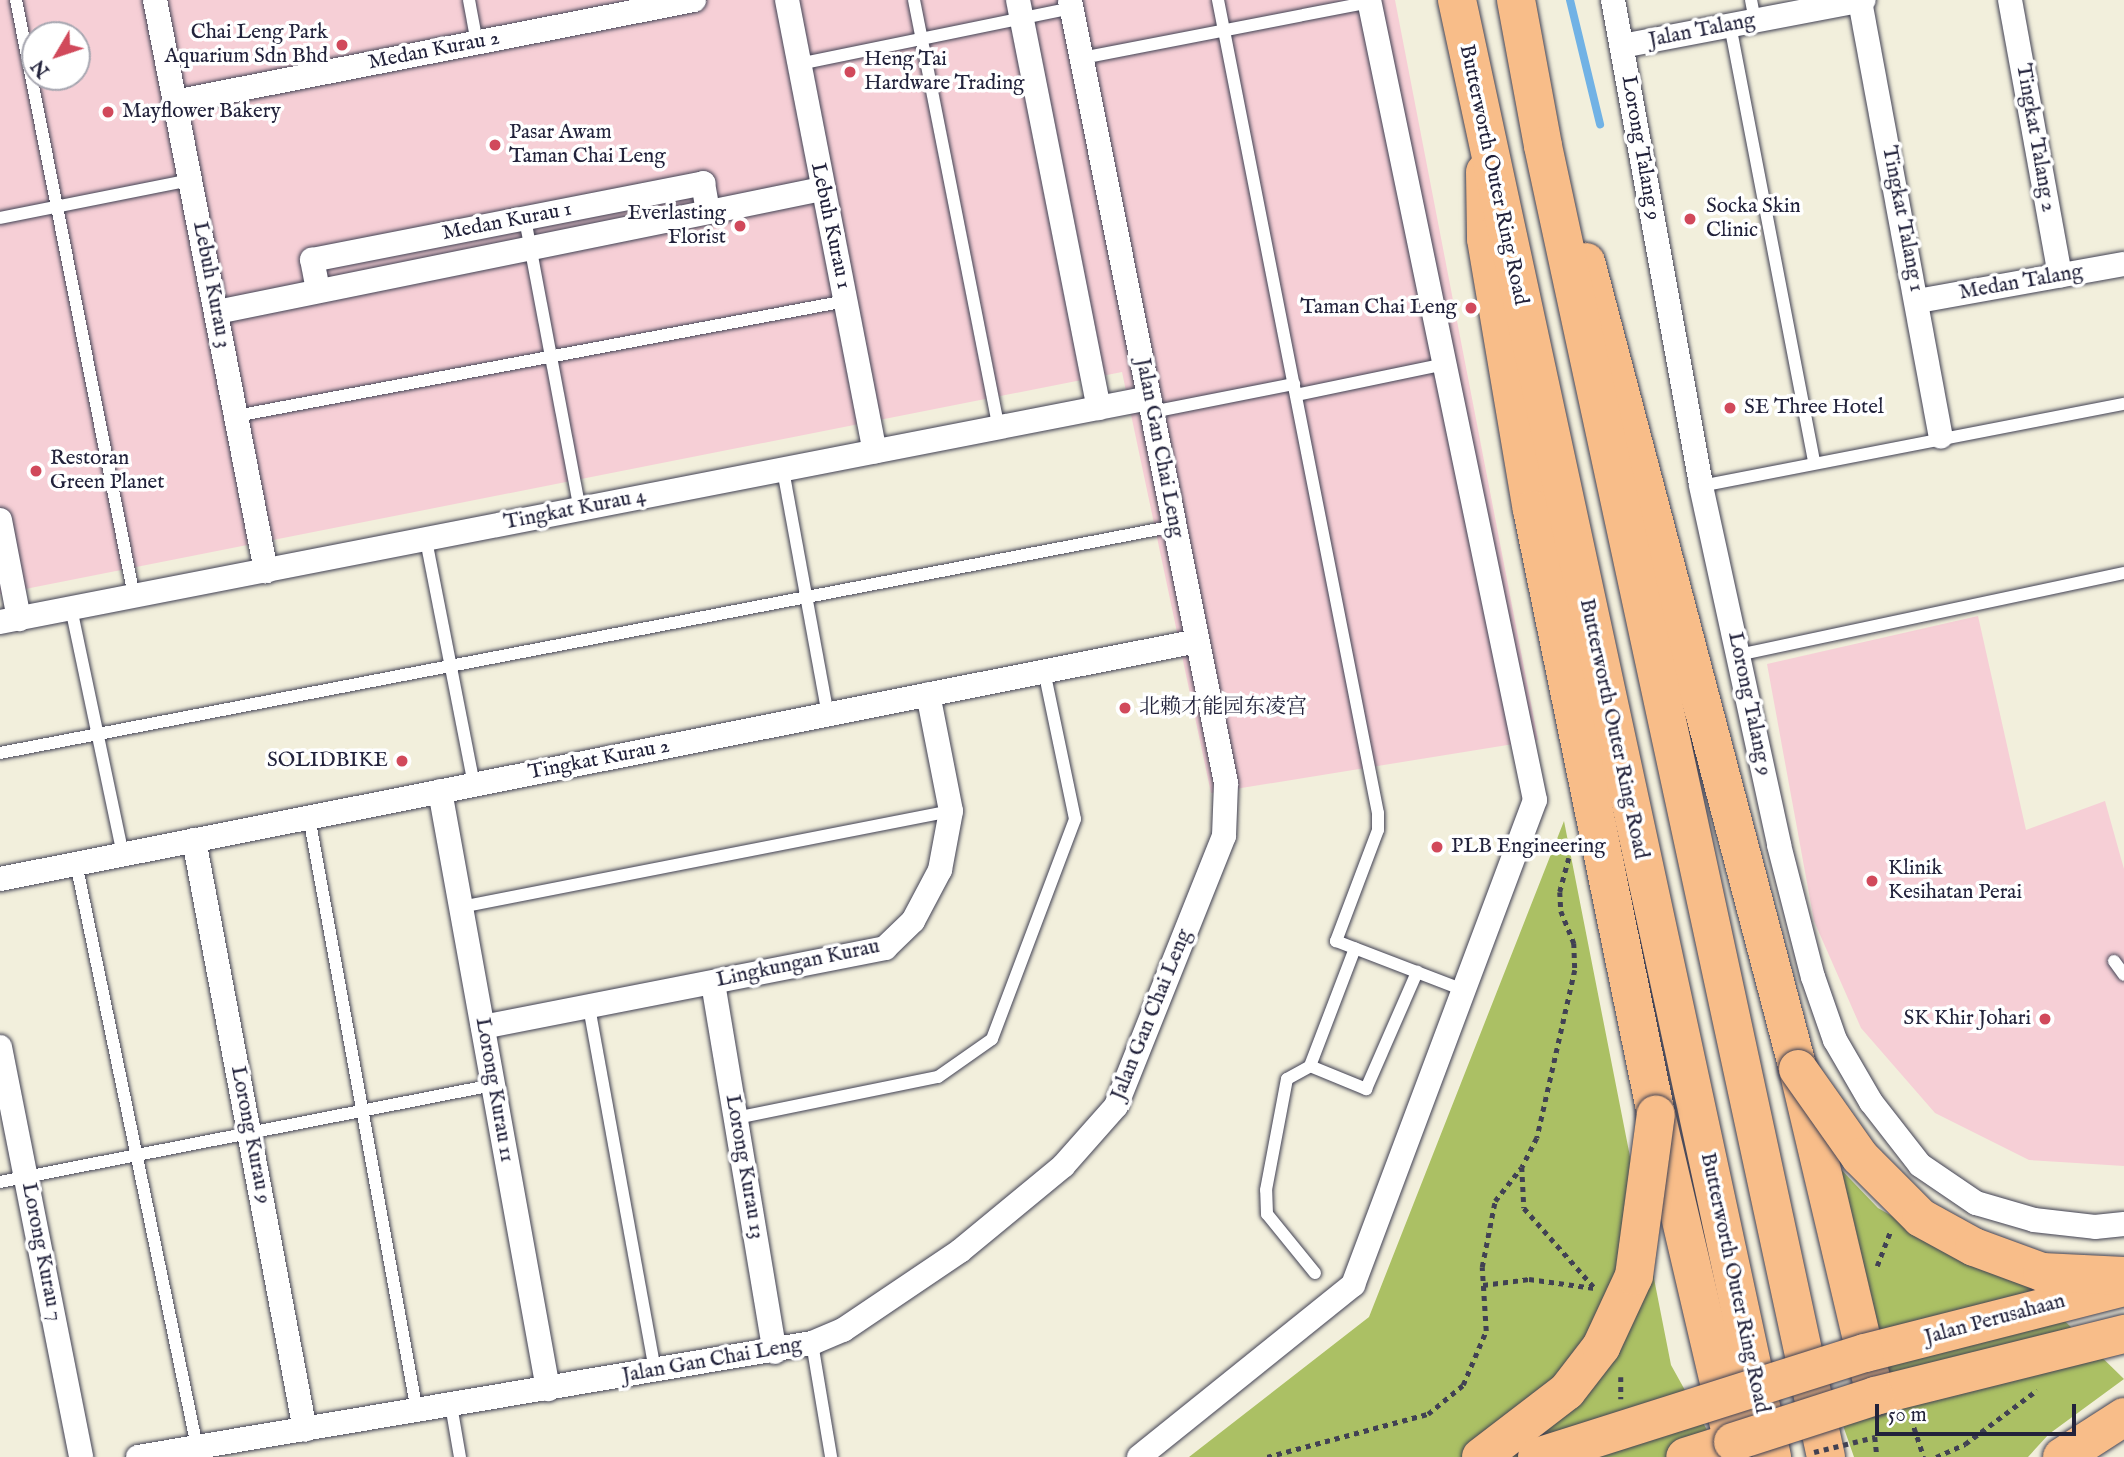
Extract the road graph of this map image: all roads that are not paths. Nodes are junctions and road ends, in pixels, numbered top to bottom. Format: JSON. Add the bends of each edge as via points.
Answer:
{"nodes":[{"id":1,"x":16,"y":0,"type":"edge"},
{"id":2,"x":155,"y":0,"type":"edge"},
{"id":3,"x":469,"y":0,"type":"edge"},
{"id":4,"x":694,"y":0,"type":"edge"},
{"id":5,"x":787,"y":0,"type":"edge"},
{"id":6,"x":914,"y":0,"type":"edge"},
{"id":7,"x":1218,"y":0,"type":"edge"},
{"id":8,"x":1457,"y":0,"type":"edge"},
{"id":9,"x":1613,"y":0,"type":"edge"},
{"id":10,"x":1862,"y":0,"type":"edge"},
{"id":11,"x":2010,"y":0,"type":"edge"},
{"id":12,"x":1369,"y":1,"type":"edge"},
{"id":13,"x":1071,"y":4,"type":"edge"},
{"id":14,"x":1519,"y":6,"type":"edge"},
{"id":15,"x":1020,"y":9,"type":"edge"},
{"id":16,"x":1753,"y":10,"type":"edge"},
{"id":17,"x":1730,"y":25,"type":"junction"},
{"id":18,"x":1224,"y":30,"type":"junction"},
{"id":19,"x":922,"y":38,"type":"junction"},
{"id":20,"x":477,"y":43,"type":"junction"},
{"id":21,"x":1622,"y":46,"type":"junction"},
{"id":22,"x":1082,"y":58,"type":"junction"},
{"id":23,"x":799,"y":64,"type":"junction"},
{"id":24,"x":174,"y":102,"type":"junction"},
{"id":25,"x":1485,"y":142,"type":"junction"},
{"id":26,"x":1543,"y":146,"type":"junction"},
{"id":27,"x":190,"y":180,"type":"junction"},
{"id":28,"x":822,"y":189,"type":"junction"},
{"id":29,"x":57,"y":207,"type":"junction"},
{"id":30,"x":708,"y":212,"type":"junction"},
{"id":31,"x":0,"y":218,"type":"edge"},
{"id":32,"x":525,"y":219,"type":"junction"},
{"id":33,"x":530,"y":248,"type":"junction"},
{"id":34,"x":2124,"y":264,"type":"edge"},
{"id":35,"x":2060,"y":275,"type":"junction"},
{"id":36,"x":318,"y":290,"type":"junction"},
{"id":37,"x":845,"y":301,"type":"junction"},
{"id":38,"x":1918,"y":301,"type":"junction"},
{"id":39,"x":217,"y":312,"type":"junction"},
{"id":40,"x":551,"y":357,"type":"junction"},
{"id":41,"x":1446,"y":364,"type":"junction"},
{"id":42,"x":1295,"y":390,"type":"junction"},
{"id":43,"x":2124,"y":404,"type":"edge"},
{"id":44,"x":1151,"y":405,"type":"junction"},
{"id":45,"x":1099,"y":408,"type":"junction"},
{"id":46,"x":236,"y":416,"type":"junction"},
{"id":47,"x":999,"y":428,"type":"junction"},
{"id":48,"x":1941,"y":437,"type":"junction"},
{"id":49,"x":875,"y":452,"type":"junction"},
{"id":50,"x":1814,"y":463,"type":"junction"},
{"id":51,"x":783,"y":470,"type":"junction"},
{"id":52,"x":1700,"y":486,"type":"junction"},
{"id":53,"x":580,"y":509,"type":"junction"},
{"id":54,"x":0,"y":520,"type":"edge"},
{"id":55,"x":1174,"y":526,"type":"junction"},
{"id":56,"x":426,"y":540,"type":"junction"},
{"id":57,"x":266,"y":570,"type":"junction"},
{"id":58,"x":2124,"y":573,"type":"edge"},
{"id":59,"x":134,"y":596,"type":"junction"},
{"id":60,"x":806,"y":596,"type":"junction"},
{"id":61,"x":71,"y":608,"type":"junction"},
{"id":62,"x":9,"y":621,"type":"edge"},
{"id":63,"x":1198,"y":641,"type":"junction"},
{"id":64,"x":1738,"y":655,"type":"junction"},
{"id":65,"x":451,"y":665,"type":"junction"},
{"id":66,"x":1044,"y":671,"type":"junction"},
{"id":67,"x":928,"y":694,"type":"junction"},
{"id":68,"x":828,"y":714,"type":"junction"},
{"id":69,"x":99,"y":734,"type":"junction"},
{"id":70,"x":0,"y":753,"type":"edge"},
{"id":71,"x":474,"y":784,"type":"junction"},
{"id":72,"x":440,"y":791,"type":"junction"},
{"id":73,"x":951,"y":811,"type":"junction"},
{"id":74,"x":309,"y":817,"type":"junction"},
{"id":75,"x":194,"y":840,"type":"junction"},
{"id":76,"x":123,"y":854,"type":"junction"},
{"id":77,"x":76,"y":863,"type":"junction"},
{"id":78,"x":0,"y":878,"type":"edge"},
{"id":79,"x":461,"y":907,"type":"junction"},
{"id":80,"x":1355,"y":948,"type":"junction"},
{"id":81,"x":2114,"y":961,"type":"dead end"},
{"id":82,"x":1417,"y":972,"type":"junction"},
{"id":83,"x":2124,"y":975,"type":"edge"},
{"id":84,"x":713,"y":983,"type":"junction"},
{"id":85,"x":1466,"y":991,"type":"junction"},
{"id":86,"x":589,"y":1007,"type":"junction"},
{"id":87,"x":483,"y":1027,"type":"junction"},
{"id":88,"x":0,"y":1047,"type":"edge"},
{"id":89,"x":1310,"y":1066,"type":"junction"},
{"id":90,"x":1798,"y":1069,"type":"junction"},
{"id":91,"x":493,"y":1085,"type":"junction"},
{"id":92,"x":362,"y":1110,"type":"junction"},
{"id":93,"x":1656,"y":1114,"type":"junction"},
{"id":94,"x":736,"y":1118,"type":"junction"},
{"id":95,"x":249,"y":1133,"type":"junction"},
{"id":96,"x":137,"y":1155,"type":"junction"},
{"id":97,"x":26,"y":1177,"type":"junction"},
{"id":98,"x":0,"y":1182,"type":"edge"},
{"id":99,"x":2124,"y":1224,"type":"edge"},
{"id":100,"x":1315,"y":1273,"type":"dead end"},
{"id":101,"x":2124,"y":1276,"type":"edge"},
{"id":102,"x":2124,"y":1287,"type":"edge"},
{"id":103,"x":2124,"y":1334,"type":"edge"},
{"id":104,"x":812,"y":1343,"type":"junction"},
{"id":105,"x":775,"y":1352,"type":"junction"},
{"id":106,"x":1866,"y":1353,"type":"junction"},
{"id":107,"x":655,"y":1371,"type":"junction"},
{"id":108,"x":548,"y":1389,"type":"junction"},
{"id":109,"x":1875,"y":1396,"type":"junction"},
{"id":110,"x":1723,"y":1398,"type":"junction"},
{"id":111,"x":451,"y":1405,"type":"junction"},
{"id":112,"x":417,"y":1411,"type":"junction"},
{"id":113,"x":2120,"y":1420,"type":"edge"},
{"id":114,"x":305,"y":1430,"type":"junction"},
{"id":115,"x":1733,"y":1442,"type":"junction"},
{"id":116,"x":197,"y":1447,"type":"junction"},
{"id":117,"x":1818,"y":1455,"type":"edge"},
{"id":118,"x":81,"y":1457,"type":"edge"},
{"id":119,"x":138,"y":1457,"type":"edge"},
{"id":120,"x":460,"y":1457,"type":"edge"},
{"id":121,"x":831,"y":1457,"type":"edge"},
{"id":122,"x":1139,"y":1457,"type":"edge"},
{"id":123,"x":1481,"y":1457,"type":"edge"},
{"id":124,"x":1537,"y":1457,"type":"edge"},
{"id":125,"x":1685,"y":1457,"type":"edge"},
{"id":126,"x":1772,"y":1457,"type":"edge"},
{"id":127,"x":2062,"y":1457,"type":"edge"},
{"id":128,"x":2088,"y":1457,"type":"edge"}],
"edges":[{"from":1,"to":29,"type":"lane"},
{"from":2,"to":24,"type":"street","name":"Lebuh Kurau 3"},
{"from":3,"to":20,"type":"lane"},
{"from":4,"to":20,"type":"street","name":"Medan Kurau 2"},
{"from":5,"to":23,"type":"street","name":"Lebuh Kurau 1"},
{"from":6,"to":19,"type":"lane"},
{"from":7,"to":18,"type":"lane"},
{"from":8,"to":25,"type":"main road","name":"Butterworth Outer Ring Road"},
{"from":9,"to":21,"type":"street","name":"Lorong Talang 9"},
{"from":10,"to":16,"type":"street","name":"Jalan Talang"},
{"from":10,"to":38,"type":"street","name":"Tingkat Talang 1"},
{"from":11,"to":35,"type":"street","name":"Tingkat Talang 2"},
{"from":12,"to":18,"type":"lane"},
{"from":12,"to":41,"type":"street"},
{"from":13,"to":15,"type":"lane"},
{"from":13,"to":22,"type":"street","name":"Jalan Gan Chai Leng"},
{"from":14,"to":26,"type":"main road"},
{"from":15,"to":19,"type":"lane"},
{"from":15,"to":45,"type":"street"},
{"from":16,"to":17,"type":"street","name":"Jalan Talang"},
{"from":17,"to":21,"type":"street","name":"Jalan Talang"},
{"from":17,"to":50,"type":"lane"},
{"from":18,"to":22,"type":"lane"},
{"from":18,"to":42,"type":"lane"},
{"from":19,"to":23,"type":"lane"},
{"from":19,"to":47,"type":"lane"},
{"from":20,"to":24,"type":"street","name":"Medan Kurau 2"},
{"from":21,"to":52,"type":"street","name":"Lorong Talang 9"},
{"from":22,"to":44,"type":"street","name":"Jalan Gan Chai Leng"},
{"from":23,"to":28,"type":"street","name":"Lebuh Kurau 1"},
{"from":24,"to":27,"type":"street","name":"Lebuh Kurau 3"},
{"from":25,"to":93,"type":"main road","via":[[1486,239],[1532,510]]},
{"from":25,"to":126,"type":"main road","name":"Butterworth Outer Ring Road"},
{"from":26,"to":90,"type":"main road","via":[[1576,221]]},
{"from":26,"to":117,"type":"main road"},
{"from":27,"to":29,"type":"lane"},
{"from":27,"to":39,"type":"street","name":"Lebuh Kurau 3"},
{"from":28,"to":30,"type":"street","name":"Medan Kurau 1"},
{"from":28,"to":37,"type":"street","name":"Lebuh Kurau 1"},
{"from":29,"to":31,"type":"lane"},
{"from":29,"to":59,"type":"lane"},
{"from":30,"to":32,"type":"street","name":"Medan Kurau 1","via":[[704,183]]},
{"from":30,"to":33,"type":"street","name":"Medan Kurau 1"},
{"from":32,"to":33,"type":"lane"},
{"from":32,"to":36,"type":"street","name":"Medan Kurau 1","via":[[312,260]]},
{"from":33,"to":36,"type":"street","name":"Medan Kurau 1"},
{"from":33,"to":40,"type":"lane"},
{"from":34,"to":35,"type":"street","name":"Medan Talang"},
{"from":35,"to":38,"type":"street","name":"Medan Talang"},
{"from":36,"to":39,"type":"street","name":"Medan Kurau 1"},
{"from":37,"to":40,"type":"lane"},
{"from":37,"to":49,"type":"street","name":"Lebuh Kurau 1"},
{"from":38,"to":48,"type":"street","name":"Tingkat Talang 1"},
{"from":39,"to":46,"type":"street","name":"Lebuh Kurau 3"},
{"from":40,"to":46,"type":"lane"},
{"from":40,"to":53,"type":"lane"},
{"from":41,"to":42,"type":"lane"},
{"from":41,"to":85,"type":"street","via":[[1535,800]]},
{"from":42,"to":44,"type":"lane"},
{"from":42,"to":80,"type":"lane","via":[[1378,813],[1378,830],[1336,941]]},
{"from":43,"to":48,"type":"lane"},
{"from":44,"to":45,"type":"street","name":"Tingkat Kurau 4"},
{"from":44,"to":55,"type":"street","name":"Jalan Gan Chai Leng"},
{"from":45,"to":47,"type":"street","name":"Tingkat Kurau 4"},
{"from":46,"to":57,"type":"street","name":"Lebuh Kurau 3"},
{"from":47,"to":49,"type":"street","name":"Tingkat Kurau 4"},
{"from":48,"to":50,"type":"lane"},
{"from":49,"to":51,"type":"street","name":"Tingkat Kurau 4"},
{"from":50,"to":52,"type":"lane"},
{"from":51,"to":53,"type":"street","name":"Tingkat Kurau 4"},
{"from":51,"to":60,"type":"lane"},
{"from":52,"to":64,"type":"street","name":"Lorong Talang 9"},
{"from":53,"to":56,"type":"street","name":"Tingkat Kurau 4"},
{"from":54,"to":62,"type":"street"},
{"from":55,"to":60,"type":"lane"},
{"from":55,"to":63,"type":"street","name":"Jalan Gan Chai Leng"},
{"from":56,"to":57,"type":"street","name":"Tingkat Kurau 4"},
{"from":56,"to":65,"type":"lane"},
{"from":57,"to":59,"type":"street","name":"Tingkat Kurau 4"},
{"from":58,"to":64,"type":"lane"},
{"from":59,"to":61,"type":"street","name":"Tingkat Kurau 4"},
{"from":60,"to":65,"type":"lane"},
{"from":60,"to":68,"type":"lane"},
{"from":61,"to":62,"type":"street","name":"Tingkat Kurau 4"},
{"from":61,"to":69,"type":"lane"},
{"from":63,"to":66,"type":"street","name":"Tingkat Kurau 2"},
{"from":63,"to":104,"type":"street","name":"Jalan Gan Chai Leng","via":[[1226,783],[1224,836],[1116,1106],[1063,1166],[960,1251],[843,1330]]},
{"from":64,"to":99,"type":"street","name":"Lorong Talang 9","via":[[1813,977],[1835,1040],[1871,1102],[1920,1165],[1976,1203],[2034,1220],[2095,1227]]},
{"from":65,"to":69,"type":"lane"},
{"from":65,"to":71,"type":"lane"},
{"from":66,"to":67,"type":"street","name":"Tingkat Kurau 2"},
{"from":66,"to":94,"type":"lane","via":[[1075,819],[992,1039],[938,1077]]},
{"from":67,"to":68,"type":"street","name":"Tingkat Kurau 2"},
{"from":67,"to":73,"type":"street","name":"Lingkungan Kurau"},
{"from":68,"to":71,"type":"street","name":"Tingkat Kurau 2"},
{"from":69,"to":70,"type":"lane"},
{"from":69,"to":76,"type":"lane"},
{"from":71,"to":72,"type":"street","name":"Tingkat Kurau 2"},
{"from":72,"to":74,"type":"street","name":"Tingkat Kurau 2"},
{"from":72,"to":79,"type":"street","name":"Lorong Kurau 11"},
{"from":73,"to":79,"type":"lane"},
{"from":73,"to":84,"type":"street","name":"Lingkungan Kurau","via":[[940,870],[913,921],[885,948]]},
{"from":74,"to":75,"type":"street","name":"Tingkat Kurau 2"},
{"from":74,"to":92,"type":"lane"},
{"from":75,"to":76,"type":"street","name":"Tingkat Kurau 2"},
{"from":75,"to":95,"type":"street","name":"Lorong Kurau 9"},
{"from":76,"to":77,"type":"street","name":"Tingkat Kurau 2"},
{"from":77,"to":78,"type":"street","name":"Tingkat Kurau 2"},
{"from":77,"to":96,"type":"lane"},
{"from":79,"to":87,"type":"street","name":"Lorong Kurau 11"},
{"from":80,"to":82,"type":"lane"},
{"from":80,"to":89,"type":"lane"},
{"from":81,"to":83,"type":"lane"},
{"from":82,"to":85,"type":"lane"},
{"from":82,"to":89,"type":"lane","via":[[1366,1089]]},
{"from":84,"to":86,"type":"street","name":"Lingkungan Kurau"},
{"from":84,"to":94,"type":"street","name":"Lorong Kurau 13"},
{"from":85,"to":122,"type":"street","via":[[1353,1285]]},
{"from":86,"to":87,"type":"street","name":"Lingkungan Kurau"},
{"from":86,"to":107,"type":"lane"},
{"from":87,"to":91,"type":"street","name":"Lorong Kurau 11"},
{"from":88,"to":97,"type":"street","name":"Lorong Kurau 7"},
{"from":89,"to":100,"type":"lane","via":[[1287,1079],[1266,1190],[1267,1214]]},
{"from":90,"to":101,"type":"main road","bridge":true,"via":[[1860,1157],[1921,1218],[1974,1247],[2042,1272]]},
{"from":90,"to":106,"type":"main road","bridge":true},
{"from":91,"to":92,"type":"lane"},
{"from":91,"to":108,"type":"street","name":"Lorong Kurau 11"},
{"from":92,"to":95,"type":"lane"},
{"from":92,"to":112,"type":"lane"},
{"from":93,"to":110,"type":"main road","bridge":true},
{"from":93,"to":123,"type":"main road","bridge":true,"via":[[1634,1276],[1601,1348],[1567,1391]]},
{"from":94,"to":105,"type":"street","name":"Lorong Kurau 13"},
{"from":95,"to":96,"type":"lane"},
{"from":95,"to":114,"type":"street","name":"Lorong Kurau 9"},
{"from":96,"to":97,"type":"lane"},
{"from":96,"to":116,"type":"lane"},
{"from":97,"to":98,"type":"lane"},
{"from":97,"to":118,"type":"street","name":"Lorong Kurau 7"},
{"from":102,"to":106,"type":"main road","name":"Jalan Perusahaan","bridge":true},
{"from":103,"to":109,"type":"main road","name":"Jalan Perusahaan","bridge":true},
{"from":104,"to":105,"type":"street","name":"Jalan Gan Chai Leng"},
{"from":104,"to":121,"type":"lane"},
{"from":105,"to":107,"type":"street","name":"Jalan Gan Chai Leng"},
{"from":106,"to":109,"type":"main road"},
{"from":106,"to":110,"type":"main road","name":"Jalan Perusahaan","bridge":true},
{"from":107,"to":108,"type":"street","name":"Jalan Gan Chai Leng"},
{"from":108,"to":111,"type":"street","name":"Jalan Gan Chai Leng"},
{"from":109,"to":115,"type":"main road","name":"Jalan Perusahaan","bridge":true},
{"from":110,"to":115,"type":"main road"},
{"from":110,"to":124,"type":"main road","name":"Jalan Perusahaan","bridge":true},
{"from":111,"to":112,"type":"street","name":"Jalan Gan Chai Leng"},
{"from":111,"to":120,"type":"lane"},
{"from":112,"to":114,"type":"street","name":"Jalan Gan Chai Leng"},
{"from":113,"to":127,"type":"main road"},
{"from":113,"to":128,"type":"street"},
{"from":114,"to":116,"type":"street","name":"Jalan Gan Chai Leng"},
{"from":115,"to":125,"type":"main road","name":"Jalan Perusahaan"},
{"from":116,"to":119,"type":"street","name":"Jalan Gan Chai Leng"}]}
